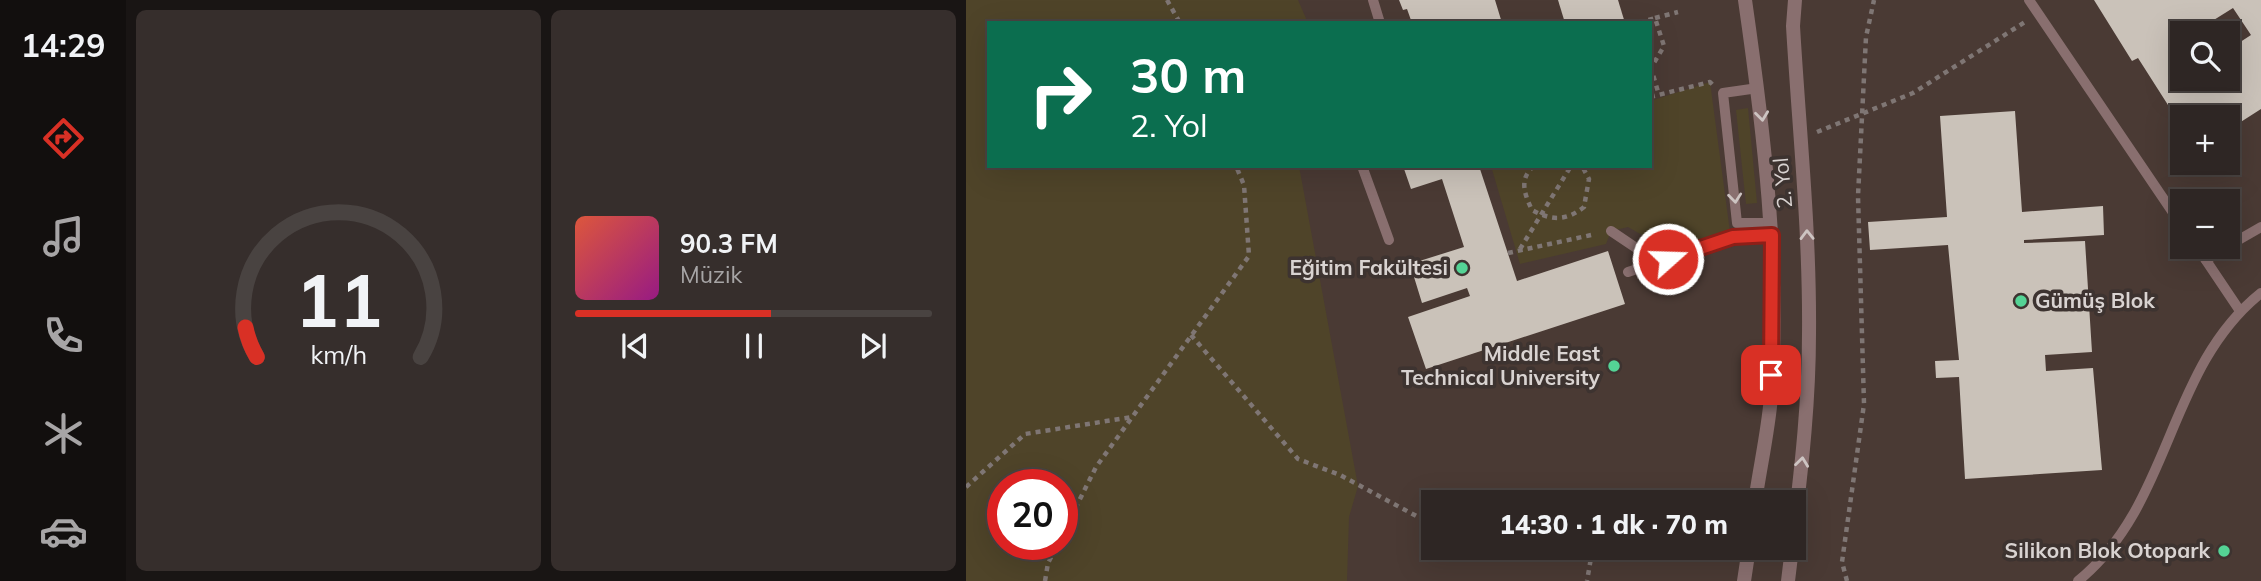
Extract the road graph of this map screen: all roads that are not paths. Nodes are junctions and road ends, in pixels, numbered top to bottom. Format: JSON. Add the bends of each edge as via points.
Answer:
{"nodes":[{"id":1,"x":1373,"y":0,"type":"edge"},
{"id":2,"x":1745,"y":0,"type":"edge"},
{"id":3,"x":1795,"y":0,"type":"edge"},
{"id":4,"x":2029,"y":0,"type":"edge"},
{"id":5,"x":1379,"y":21,"type":"edge"},
{"id":6,"x":1758,"y":89,"type":"junction"},
{"id":7,"x":1363,"y":168,"type":"edge"},
{"id":8,"x":2170,"y":208,"type":"edge"},
{"id":9,"x":2261,"y":227,"type":"edge"},
{"id":10,"x":1771,"y":229,"type":"junction"},
{"id":11,"x":1611,"y":231,"type":"road end"},
{"id":12,"x":2240,"y":239,"type":"edge"},
{"id":13,"x":1389,"y":240,"type":"dead end"},
{"id":14,"x":2206,"y":260,"type":"edge"},
{"id":15,"x":1657,"y":261,"type":"junction"},
{"id":16,"x":1628,"y":272,"type":"dead end"},
{"id":17,"x":2261,"y":293,"type":"edge"},
{"id":18,"x":2240,"y":311,"type":"junction"},
{"id":19,"x":1757,"y":490,"type":"edge"},
{"id":20,"x":1799,"y":490,"type":"edge"},
{"id":21,"x":1747,"y":560,"type":"edge"},
{"id":22,"x":1790,"y":560,"type":"edge"},
{"id":23,"x":1744,"y":581,"type":"edge"},
{"id":24,"x":1787,"y":581,"type":"edge"},
{"id":25,"x":2078,"y":581,"type":"edge"}],
"edges":[{"from":1,"to":5,"type":"lane"},
{"from":2,"to":6,"type":"street","name":"2. Yol"},
{"from":20,"to":3,"type":"street","name":"2. Yol","one_way":true,"via":[[1810,335]]},
{"from":4,"to":8,"type":"lane"},
{"from":6,"to":10,"type":"street","name":"2. Yol","one_way":true},
{"from":6,"to":10,"type":"lane","one_way":true,"via":[[1723,93],[1737,223]]},
{"from":7,"to":13,"type":"lane"},
{"from":9,"to":12,"type":"lane"},
{"from":10,"to":15,"type":"lane"},
{"from":10,"to":19,"type":"street","name":"2. Yol","via":[[1771,398]]},
{"from":11,"to":15,"type":"lane"},
{"from":14,"to":18,"type":"lane"},
{"from":15,"to":16,"type":"lane"},
{"from":17,"to":18,"type":"lane"},
{"from":18,"to":25,"type":"lane","via":[[2203,359],[2137,511],[2102,562]]},
{"from":21,"to":23,"type":"street"},
{"from":22,"to":24,"type":"street"}]}
